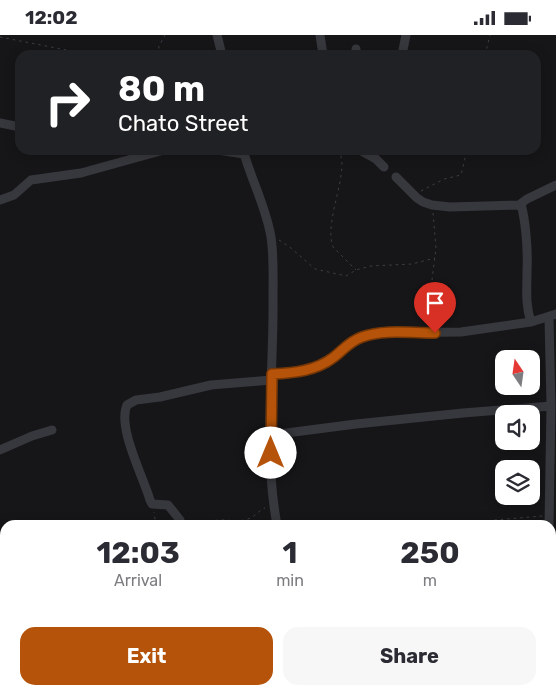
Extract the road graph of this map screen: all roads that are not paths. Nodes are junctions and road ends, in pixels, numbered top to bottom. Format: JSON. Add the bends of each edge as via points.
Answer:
{"nodes":[{"id":1,"x":217,"y":35,"type":"edge"},
{"id":2,"x":320,"y":35,"type":"edge"},
{"id":3,"x":406,"y":35,"type":"edge"},
{"id":4,"x":221,"y":50,"type":"edge"},
{"id":5,"x":322,"y":50,"type":"edge"},
{"id":6,"x":403,"y":50,"type":"edge"},
{"id":7,"x":0,"y":123,"type":"edge"},
{"id":8,"x":15,"y":126,"type":"edge"},
{"id":9,"x":146,"y":155,"type":"edge"},
{"id":10,"x":245,"y":155,"type":"edge"},
{"id":11,"x":377,"y":155,"type":"edge"},
{"id":12,"x":384,"y":167,"type":"dead end"},
{"id":13,"x":396,"y":177,"type":"dead end"},
{"id":14,"x":556,"y":185,"type":"edge"},
{"id":15,"x":0,"y":200,"type":"edge"},
{"id":16,"x":521,"y":204,"type":"junction"},
{"id":17,"x":552,"y":316,"type":"edge"},
{"id":18,"x":531,"y":322,"type":"junction"},
{"id":19,"x":271,"y":377,"type":"junction"},
{"id":20,"x":551,"y":406,"type":"junction"},
{"id":21,"x":52,"y":430,"type":"dead end"},
{"id":22,"x":271,"y":435,"type":"junction"},
{"id":23,"x":0,"y":450,"type":"edge"},
{"id":24,"x":180,"y":520,"type":"dead end"},
{"id":25,"x":276,"y":520,"type":"edge"},
{"id":26,"x":550,"y":520,"type":"edge"}],
"edges":[{"from":1,"to":4,"type":"street"},
{"from":2,"to":5,"type":"street"},
{"from":3,"to":6,"type":"street"},
{"from":7,"to":8,"type":"street"},
{"from":9,"to":15,"type":"street","via":[[81,173],[31,180],[14,195]]},
{"from":10,"to":19,"type":"street","via":[[271,237]]},
{"from":11,"to":12,"type":"street"},
{"from":13,"to":16,"type":"street","via":[[423,202],[432,205]]},
{"from":14,"to":16,"type":"street"},
{"from":16,"to":18,"type":"street","via":[[527,254],[526,299]]},
{"from":17,"to":18,"type":"street"},
{"from":17,"to":20,"type":"street"},
{"from":18,"to":19,"type":"street","via":[[461,332],[374,333],[354,340],[335,357],[317,367]]},
{"from":19,"to":22,"type":"street"},
{"from":19,"to":24,"type":"street","via":[[136,399],[127,405],[124,418],[128,437],[152,503],[168,505]]},
{"from":20,"to":22,"type":"street"},
{"from":20,"to":26,"type":"street"},
{"from":21,"to":23,"type":"street"},
{"from":22,"to":25,"type":"street"}]}
